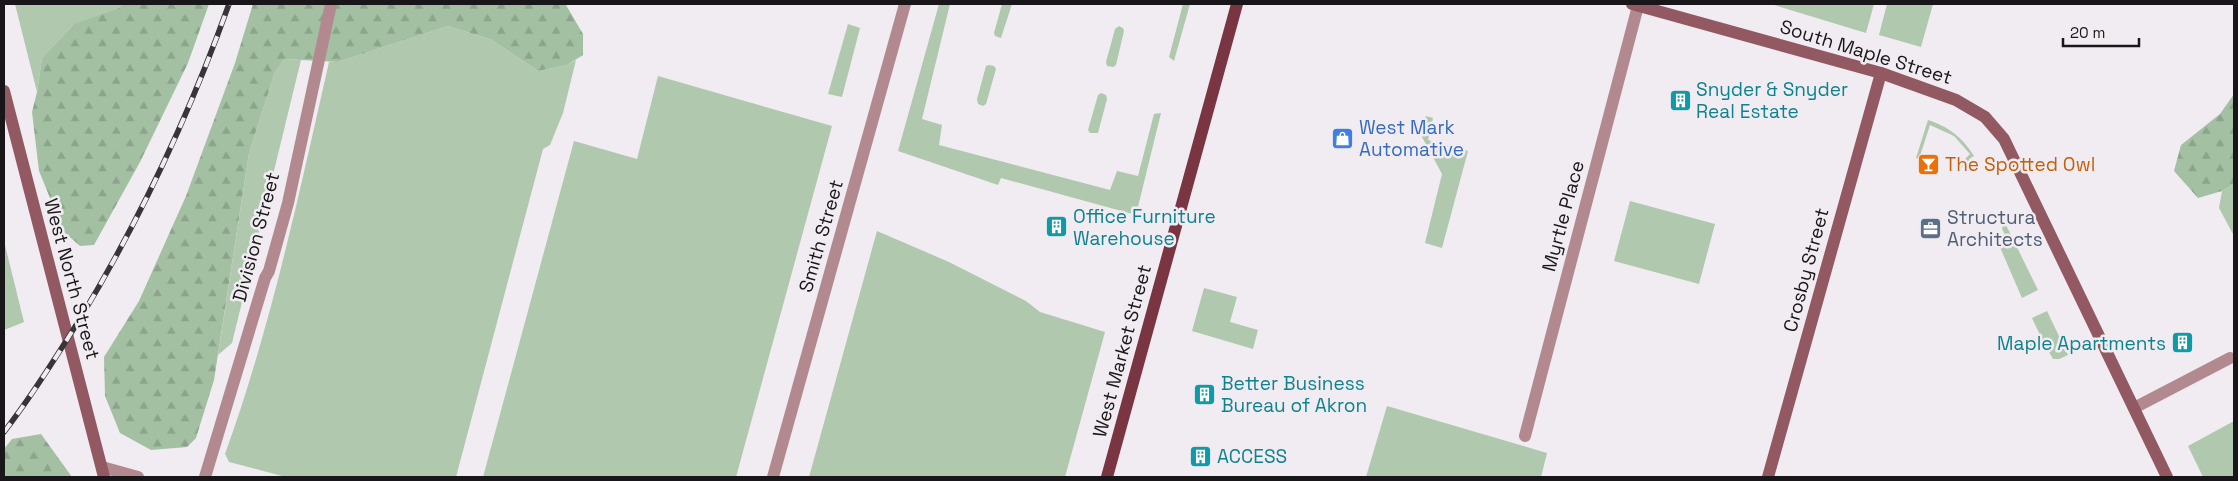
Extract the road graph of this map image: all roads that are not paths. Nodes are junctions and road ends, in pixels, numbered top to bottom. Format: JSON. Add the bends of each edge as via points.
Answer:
{"nodes":[{"id":1,"x":332,"y":4,"type":"edge"},
{"id":2,"x":905,"y":4,"type":"edge"},
{"id":3,"x":1237,"y":4,"type":"edge"},
{"id":4,"x":1635,"y":5,"type":"edge"},
{"id":5,"x":1881,"y":73,"type":"junction"},
{"id":6,"x":4,"y":91,"type":"edge"},
{"id":7,"x":2230,"y":358,"type":"dead end"},
{"id":8,"x":2134,"y":408,"type":"junction"},
{"id":9,"x":1525,"y":436,"type":"dead end"},
{"id":10,"x":103,"y":472,"type":"edge"},
{"id":11,"x":138,"y":477,"type":"edge"},
{"id":12,"x":205,"y":477,"type":"edge"},
{"id":13,"x":773,"y":477,"type":"edge"},
{"id":14,"x":1107,"y":477,"type":"edge"},
{"id":15,"x":1768,"y":477,"type":"edge"},
{"id":16,"x":2168,"y":477,"type":"edge"}],
"edges":[{"from":1,"to":12,"type":"street","name":"Division Street","via":[[288,203]]},
{"from":2,"to":13,"type":"street","name":"Smith Street"},
{"from":3,"to":14,"type":"main road","name":"West Market Street"},
{"from":4,"to":5,"type":"street","name":"South Maple Street"},
{"from":4,"to":9,"type":"street","name":"Myrtle Place"},
{"from":5,"to":8,"type":"street","name":"South Maple Street","via":[[1956,100],[1985,117],[2004,139]]},
{"from":5,"to":15,"type":"street","name":"Crosby Street"},
{"from":6,"to":10,"type":"street","name":"West North Street"},
{"from":7,"to":8,"type":"street"},
{"from":8,"to":16,"type":"street","name":"South Maple Street"},
{"from":10,"to":11,"type":"street"}]}
